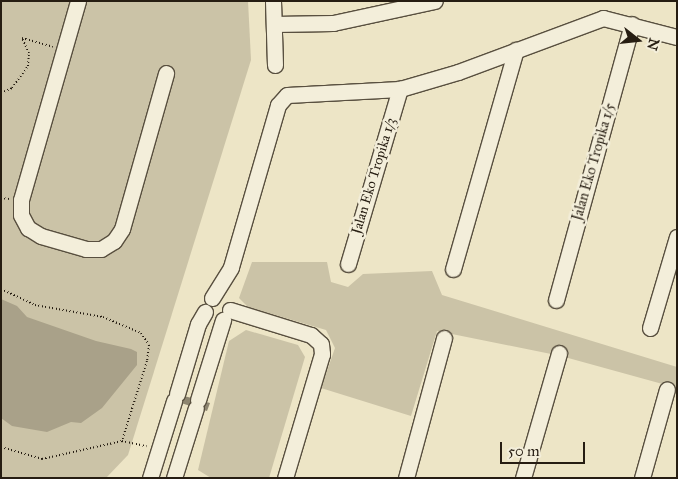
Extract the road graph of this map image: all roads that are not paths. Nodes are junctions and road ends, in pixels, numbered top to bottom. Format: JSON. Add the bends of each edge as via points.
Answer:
{"nodes":[{"id":1,"x":78,"y":1,"type":"edge"},
{"id":2,"x":273,"y":1,"type":"edge"},
{"id":3,"x":435,"y":1,"type":"edge"},
{"id":4,"x":274,"y":24,"type":"junction"},
{"id":5,"x":632,"y":24,"type":"junction"},
{"id":6,"x":677,"y":37,"type":"edge"},
{"id":7,"x":516,"y":50,"type":"junction"},
{"id":8,"x":275,"y":65,"type":"dead end"},
{"id":9,"x":166,"y":73,"type":"dead end"},
{"id":10,"x":400,"y":89,"type":"junction"},
{"id":11,"x":677,"y":237,"type":"edge"},
{"id":12,"x":348,"y":264,"type":"dead end"},
{"id":13,"x":231,"y":266,"type":"junction"},
{"id":14,"x":453,"y":269,"type":"dead end"},
{"id":15,"x":212,"y":298,"type":"junction"},
{"id":16,"x":556,"y":300,"type":"dead end"},
{"id":17,"x":227,"y":311,"type":"junction"},
{"id":18,"x":205,"y":312,"type":"junction"},
{"id":19,"x":650,"y":328,"type":"dead end"},
{"id":20,"x":444,"y":338,"type":"dead end"},
{"id":21,"x":559,"y":353,"type":"dead end"},
{"id":22,"x":184,"y":371,"type":"junction"},
{"id":23,"x":205,"y":378,"type":"junction"},
{"id":24,"x":667,"y":390,"type":"dead end"},
{"id":25,"x":168,"y":418,"type":"junction"},
{"id":26,"x":190,"y":424,"type":"junction"},
{"id":27,"x":150,"y":478,"type":"edge"},
{"id":28,"x":174,"y":478,"type":"edge"},
{"id":29,"x":285,"y":478,"type":"edge"},
{"id":30,"x":406,"y":478,"type":"edge"},
{"id":31,"x":523,"y":478,"type":"edge"},
{"id":32,"x":642,"y":478,"type":"edge"}],
"edges":[{"from":1,"to":9,"type":"street","via":[[21,200],[21,215],[34,233],[86,248],[108,246],[119,236]]},
{"from":2,"to":4,"type":"street"},
{"from":3,"to":4,"type":"street","via":[[333,23]]},
{"from":4,"to":8,"type":"street"},
{"from":5,"to":6,"type":"street"},
{"from":5,"to":7,"type":"street","via":[[603,18]]},
{"from":5,"to":16,"type":"street","name":"Jalan Eko Tropika 1/5"},
{"from":7,"to":10,"type":"street"},
{"from":7,"to":14,"type":"street"},
{"from":10,"to":12,"type":"street","name":"Jalan Eko Tropika 1/3"},
{"from":10,"to":13,"type":"street","via":[[300,92],[283,97]]},
{"from":11,"to":19,"type":"street"},
{"from":13,"to":15,"type":"street"},
{"from":13,"to":17,"type":"street"},
{"from":15,"to":17,"type":"street","via":[[219,297]]},
{"from":15,"to":18,"type":"street","via":[[206,304]]},
{"from":17,"to":18,"type":"street","via":[[212,321]]},
{"from":17,"to":23,"type":"street"},
{"from":17,"to":29,"type":"street","via":[[311,335],[321,344],[322,354]]},
{"from":18,"to":22,"type":"street","via":[[198,324]]},
{"from":20,"to":30,"type":"street"},
{"from":21,"to":31,"type":"street"},
{"from":22,"to":23,"type":"street"},
{"from":22,"to":25,"type":"street"},
{"from":23,"to":26,"type":"street"},
{"from":24,"to":32,"type":"street"},
{"from":25,"to":26,"type":"street"},
{"from":25,"to":27,"type":"street"},
{"from":26,"to":28,"type":"street"}]}
